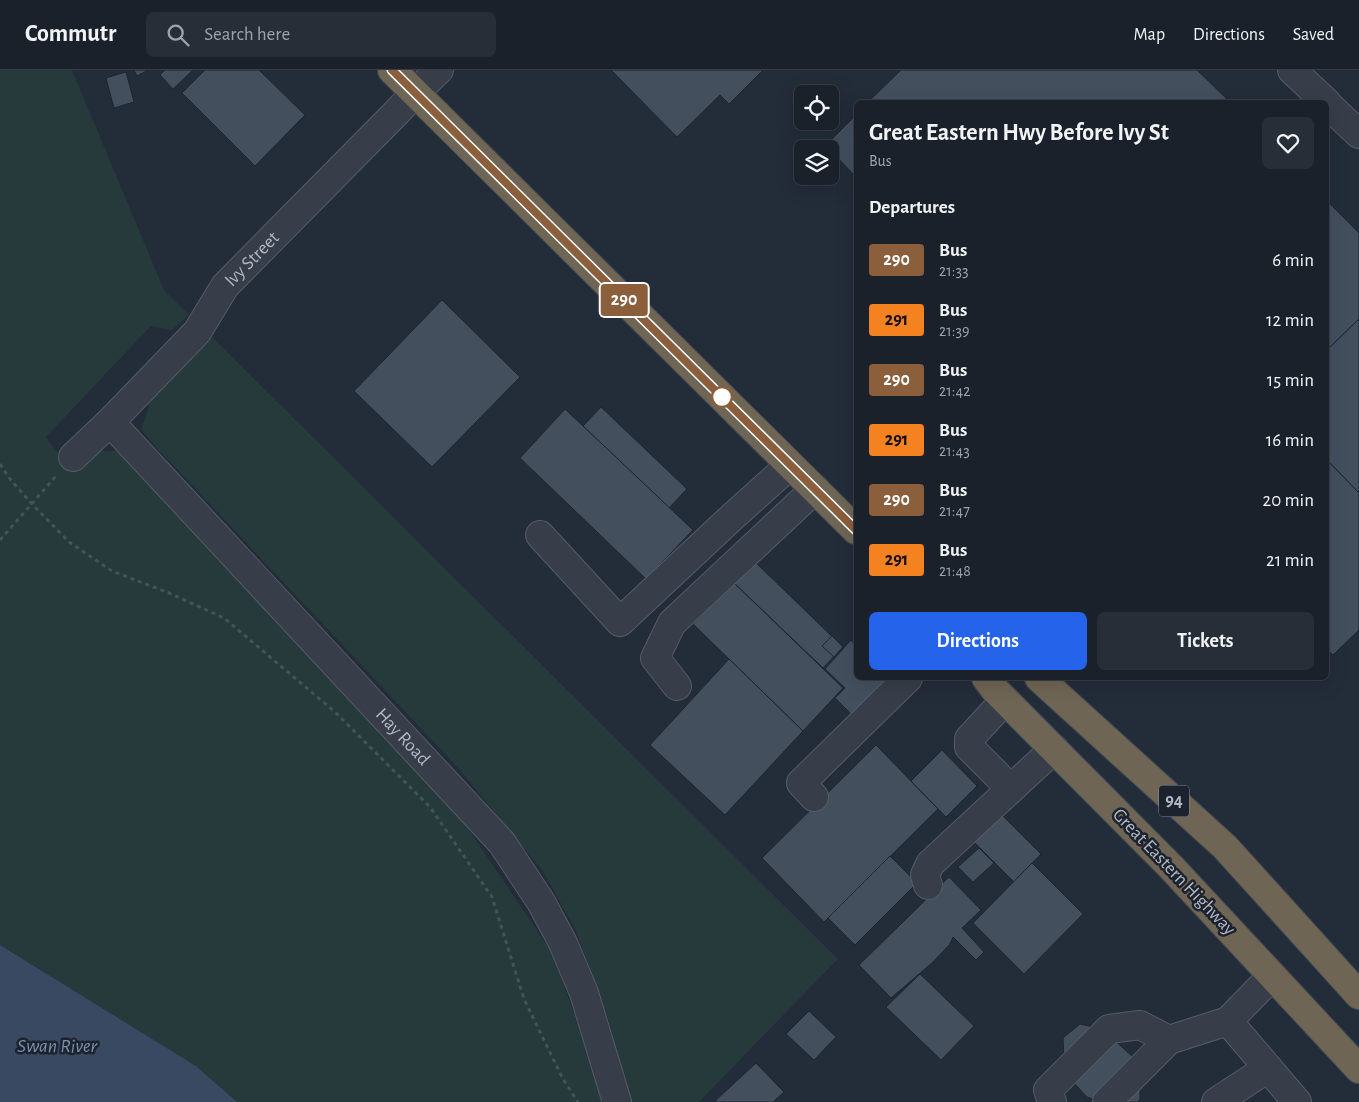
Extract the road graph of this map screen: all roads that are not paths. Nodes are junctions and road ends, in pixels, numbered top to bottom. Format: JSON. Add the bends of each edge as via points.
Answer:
{"nodes":[{"id":1,"x":392,"y":70,"type":"edge"},
{"id":2,"x":439,"y":70,"type":"edge"},
{"id":3,"x":1292,"y":70,"type":"edge"},
{"id":4,"x":415,"y":92,"type":"junction"},
{"id":5,"x":1323,"y":100,"type":"edge"},
{"id":6,"x":1329,"y":106,"type":"edge"},
{"id":7,"x":1359,"y":134,"type":"edge"},
{"id":8,"x":110,"y":422,"type":"junction"},
{"id":9,"x":73,"y":457,"type":"road end"},
{"id":10,"x":790,"y":465,"type":"junction"},
{"id":11,"x":816,"y":489,"type":"junction"},
{"id":12,"x":854,"y":528,"type":"edge"},
{"id":13,"x":540,"y":535,"type":"dead end"},
{"id":14,"x":906,"y":680,"type":"edge"},
{"id":15,"x":988,"y":680,"type":"edge"},
{"id":16,"x":1041,"y":680,"type":"edge"},
{"id":17,"x":677,"y":686,"type":"dead end"},
{"id":18,"x":1005,"y":700,"type":"junction"},
{"id":19,"x":1048,"y":743,"type":"junction"},
{"id":20,"x":999,"y":778,"type":"junction"},
{"id":21,"x":814,"y":796,"type":"dead end"},
{"id":22,"x":909,"y":864,"type":"dead end"},
{"id":23,"x":928,"y":885,"type":"dead end"},
{"id":24,"x":1272,"y":976,"type":"junction"},
{"id":25,"x":1359,"y":995,"type":"edge"},
{"id":26,"x":1228,"y":1021,"type":"junction"},
{"id":27,"x":1169,"y":1040,"type":"junction"},
{"id":28,"x":1268,"y":1068,"type":"junction"},
{"id":29,"x":1359,"y":1069,"type":"edge"},
{"id":30,"x":617,"y":1102,"type":"edge"},
{"id":31,"x":1052,"y":1102,"type":"edge"},
{"id":32,"x":1107,"y":1102,"type":"edge"},
{"id":33,"x":1216,"y":1102,"type":"edge"},
{"id":34,"x":1297,"y":1102,"type":"edge"}],
"edges":[{"from":1,"to":4,"type":"highway"},
{"from":2,"to":4,"type":"street","name":"Ivy Street"},
{"from":3,"to":5,"type":"street"},
{"from":4,"to":8,"type":"street","name":"Ivy Street","via":[[225,286],[197,332]]},
{"from":4,"to":10,"type":"highway"},
{"from":6,"to":7,"type":"street"},
{"from":8,"to":9,"type":"street","name":"Ivy Street"},
{"from":8,"to":30,"type":"street","name":"Hay Road","via":[[502,843],[541,902],[563,943],[584,993]]},
{"from":10,"to":11,"type":"highway"},
{"from":10,"to":13,"type":"street","via":[[620,622]]},
{"from":11,"to":12,"type":"highway"},
{"from":11,"to":17,"type":"street","via":[[672,623],[655,658]]},
{"from":14,"to":21,"type":"street","via":[[801,783]]},
{"from":15,"to":18,"type":"highway","name":"Great Eastern Highway","number":"94"},
{"from":16,"to":25,"type":"highway","number":"94","via":[[1225,847]]},
{"from":18,"to":19,"type":"highway","name":"Great Eastern Highway","number":"94"},
{"from":18,"to":20,"type":"street","via":[[969,739],[968,747]]},
{"from":19,"to":20,"type":"street"},
{"from":19,"to":23,"type":"street","via":[[930,864],[925,875]]},
{"from":19,"to":24,"type":"highway","name":"Great Eastern Highway","number":"94","via":[[1171,867]]},
{"from":20,"to":22,"type":"street"},
{"from":24,"to":26,"type":"street"},
{"from":24,"to":29,"type":"highway","name":"Great Eastern Highway","number":"94"},
{"from":26,"to":27,"type":"street"},
{"from":26,"to":28,"type":"street"},
{"from":27,"to":31,"type":"street","via":[[1140,1025],[1109,1029],[1048,1090]]},
{"from":27,"to":32,"type":"street"},
{"from":28,"to":33,"type":"street"},
{"from":28,"to":34,"type":"street"}]}
